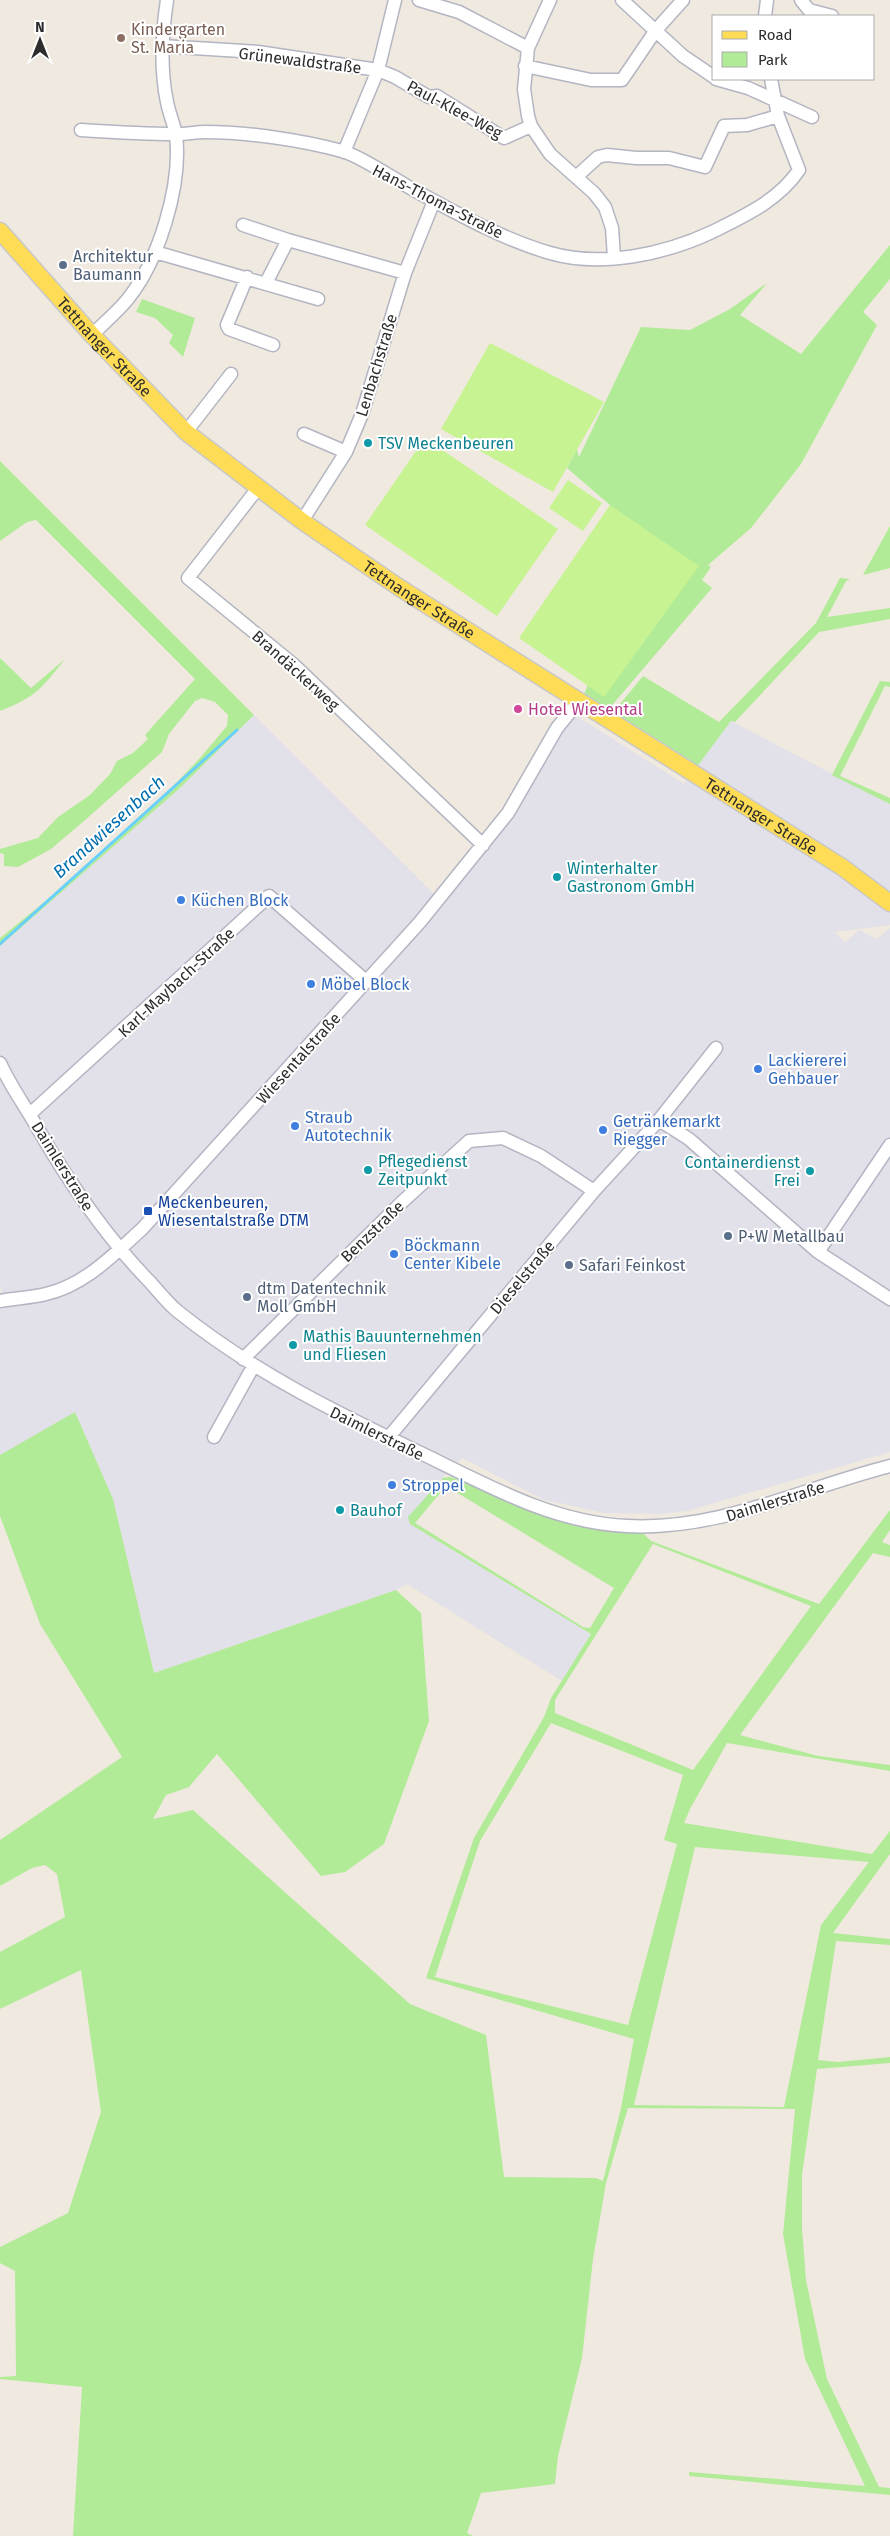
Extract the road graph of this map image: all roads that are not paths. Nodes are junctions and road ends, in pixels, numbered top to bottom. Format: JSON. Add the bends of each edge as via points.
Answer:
{"nodes":[{"id":1,"x":167,"y":0,"type":"edge"},
{"id":2,"x":395,"y":0,"type":"edge"},
{"id":3,"x":419,"y":0,"type":"edge"},
{"id":4,"x":550,"y":0,"type":"edge"},
{"id":5,"x":622,"y":0,"type":"edge"},
{"id":6,"x":683,"y":0,"type":"edge"},
{"id":7,"x":767,"y":0,"type":"edge"},
{"id":8,"x":807,"y":9,"type":"edge"},
{"id":9,"x":765,"y":15,"type":"edge"},
{"id":10,"x":828,"y":15,"type":"edge"},
{"id":11,"x":656,"y":30,"type":"junction"},
{"id":12,"x":162,"y":46,"type":"junction"},
{"id":13,"x":528,"y":48,"type":"junction"},
{"id":14,"x":525,"y":66,"type":"junction"},
{"id":15,"x":378,"y":70,"type":"junction"},
{"id":16,"x":712,"y":76,"type":"edge"},
{"id":17,"x":722,"y":80,"type":"edge"},
{"id":18,"x":770,"y":80,"type":"edge"},
{"id":19,"x":774,"y":102,"type":"junction"},
{"id":20,"x":778,"y":116,"type":"junction"},
{"id":21,"x":812,"y":116,"type":"dead end"},
{"id":22,"x":531,"y":126,"type":"junction"},
{"id":23,"x":81,"y":130,"type":"dead end"},
{"id":24,"x":176,"y":134,"type":"junction"},
{"id":25,"x":344,"y":152,"type":"junction"},
{"id":26,"x":576,"y":177,"type":"junction"},
{"id":27,"x":434,"y":201,"type":"junction"},
{"id":28,"x":243,"y":225,"type":"dead end"},
{"id":29,"x":0,"y":231,"type":"edge"},
{"id":30,"x":288,"y":240,"type":"junction"},
{"id":31,"x":155,"y":252,"type":"junction"},
{"id":32,"x":614,"y":257,"type":"junction"},
{"id":33,"x":405,"y":274,"type":"junction"},
{"id":34,"x":247,"y":277,"type":"junction"},
{"id":35,"x":266,"y":283,"type":"junction"},
{"id":36,"x":318,"y":299,"type":"dead end"},
{"id":37,"x":92,"y":335,"type":"junction"},
{"id":38,"x":273,"y":345,"type":"dead end"},
{"id":39,"x":231,"y":374,"type":"dead end"},
{"id":40,"x":186,"y":432,"type":"junction"},
{"id":41,"x":304,"y":434,"type":"dead end"},
{"id":42,"x":346,"y":452,"type":"junction"},
{"id":43,"x":258,"y":488,"type":"junction"},
{"id":44,"x":302,"y":521,"type":"junction"},
{"id":45,"x":578,"y":702,"type":"junction"},
{"id":46,"x":483,"y":845,"type":"junction"},
{"id":47,"x":890,"y":903,"type":"edge"},
{"id":48,"x":367,"y":982,"type":"junction"},
{"id":49,"x":716,"y":1048,"type":"dead end"},
{"id":50,"x":0,"y":1064,"type":"edge"},
{"id":51,"x":30,"y":1114,"type":"junction"},
{"id":52,"x":659,"y":1120,"type":"junction"},
{"id":53,"x":890,"y":1145,"type":"edge"},
{"id":54,"x":594,"y":1191,"type":"junction"},
{"id":55,"x":120,"y":1249,"type":"junction"},
{"id":56,"x":818,"y":1252,"type":"junction"},
{"id":57,"x":890,"y":1299,"type":"edge"},
{"id":58,"x":0,"y":1301,"type":"edge"},
{"id":59,"x":249,"y":1362,"type":"junction"},
{"id":60,"x":214,"y":1437,"type":"dead end"},
{"id":61,"x":388,"y":1438,"type":"junction"},
{"id":62,"x":890,"y":1466,"type":"edge"}],
"edges":[{"from":1,"to":12,"type":"street"},
{"from":2,"to":15,"type":"street"},
{"from":3,"to":13,"type":"street","via":[[459,12]]},
{"from":4,"to":13,"type":"street"},
{"from":5,"to":11,"type":"street"},
{"from":6,"to":11,"type":"street"},
{"from":7,"to":9,"type":"street"},
{"from":8,"to":10,"type":"street"},
{"from":11,"to":14,"type":"street","via":[[622,80],[591,80]]},
{"from":11,"to":16,"type":"street","via":[[683,56]]},
{"from":12,"to":15,"type":"street","name":"Grünewaldstraße","via":[[258,52]]},
{"from":12,"to":24,"type":"street","via":[[167,100]]},
{"from":13,"to":14,"type":"street"},
{"from":14,"to":22,"type":"street","via":[[524,89]]},
{"from":15,"to":22,"type":"street","name":"Paul-Klee-Weg","via":[[396,76],[429,97],[437,96],[504,138]]},
{"from":15,"to":25,"type":"street"},
{"from":17,"to":19,"type":"street","via":[[748,88]]},
{"from":18,"to":19,"type":"street"},
{"from":19,"to":20,"type":"street"},
{"from":19,"to":21,"type":"street"},
{"from":20,"to":26,"type":"street","via":[[747,125],[724,126],[705,167],[669,158],[607,155],[598,157]]},
{"from":20,"to":32,"type":"street","name":"Hans-Thoma-Straße","via":[[799,170],[779,194],[747,215],[694,240],[651,253]]},
{"from":22,"to":26,"type":"street","via":[[550,154]]},
{"from":23,"to":24,"type":"street","name":"Hans-Thoma-Straße"},
{"from":24,"to":25,"type":"street","name":"Hans-Thoma-Straße","via":[[205,132],[272,138]]},
{"from":24,"to":31,"type":"street","via":[[177,169]]},
{"from":25,"to":27,"type":"street","name":"Hans-Thoma-Straße"},
{"from":26,"to":32,"type":"street","via":[[605,207],[612,228]]},
{"from":27,"to":32,"type":"street","name":"Hans-Thoma-Straße","via":[[481,226],[551,253],[583,258]]},
{"from":27,"to":33,"type":"street","name":"Lenbachstraße"},
{"from":28,"to":30,"type":"street"},
{"from":29,"to":37,"type":"main road","name":"Tettnanger Straße"},
{"from":30,"to":33,"type":"street"},
{"from":30,"to":35,"type":"street"},
{"from":31,"to":34,"type":"street"},
{"from":31,"to":37,"type":"street","via":[[127,300]]},
{"from":33,"to":42,"type":"street","name":"Lenbachstraße","via":[[362,414]]},
{"from":34,"to":35,"type":"street"},
{"from":34,"to":38,"type":"street","via":[[227,325],[229,329]]},
{"from":35,"to":36,"type":"street"},
{"from":37,"to":40,"type":"main road","name":"Tettnanger Straße"},
{"from":39,"to":40,"type":"street"},
{"from":40,"to":43,"type":"main road","name":"Tettnanger Straße"},
{"from":41,"to":42,"type":"street"},
{"from":42,"to":44,"type":"street","name":"Lenbachstraße"},
{"from":43,"to":44,"type":"main road","name":"Tettnanger Straße"},
{"from":43,"to":46,"type":"street","name":"Brandäckerweg","via":[[188,578],[294,665]]},
{"from":44,"to":45,"type":"main road","name":"Tettnanger Straße"},
{"from":45,"to":46,"type":"street","name":"Wiesentalstraße","via":[[557,728],[508,813]]},
{"from":45,"to":47,"type":"main road","name":"Tettnanger Straße","via":[[842,867]]},
{"from":46,"to":48,"type":"street","name":"Wiesentalstraße"},
{"from":48,"to":51,"type":"street","name":"Karl-Maybach-Straße","via":[[269,896]]},
{"from":48,"to":55,"type":"street","name":"Wiesentalstraße","via":[[148,1223]]},
{"from":49,"to":52,"type":"street","name":"Dieselstraße"},
{"from":50,"to":51,"type":"street","name":"Daimlerstraße"},
{"from":51,"to":55,"type":"street","name":"Daimlerstraße","via":[[59,1165]]},
{"from":52,"to":54,"type":"street","name":"Dieselstraße"},
{"from":52,"to":56,"type":"street","via":[[688,1139]]},
{"from":53,"to":56,"type":"street"},
{"from":54,"to":59,"type":"street","name":"Benzstraße","via":[[541,1156],[503,1138],[469,1141],[401,1203]]},
{"from":54,"to":61,"type":"street","name":"Dieselstraße"},
{"from":55,"to":58,"type":"street","name":"Wiesentalstraße","via":[[102,1265],[66,1286],[47,1294]]},
{"from":55,"to":59,"type":"street","name":"Daimlerstraße","via":[[175,1308]]},
{"from":56,"to":57,"type":"street"},
{"from":59,"to":60,"type":"street","name":"Benzstraße"},
{"from":59,"to":61,"type":"street","name":"Daimlerstraße","via":[[319,1405]]},
{"from":61,"to":62,"type":"street","name":"Daimlerstraße","via":[[535,1506],[579,1520],[627,1526],[664,1526],[722,1518]]}]}
